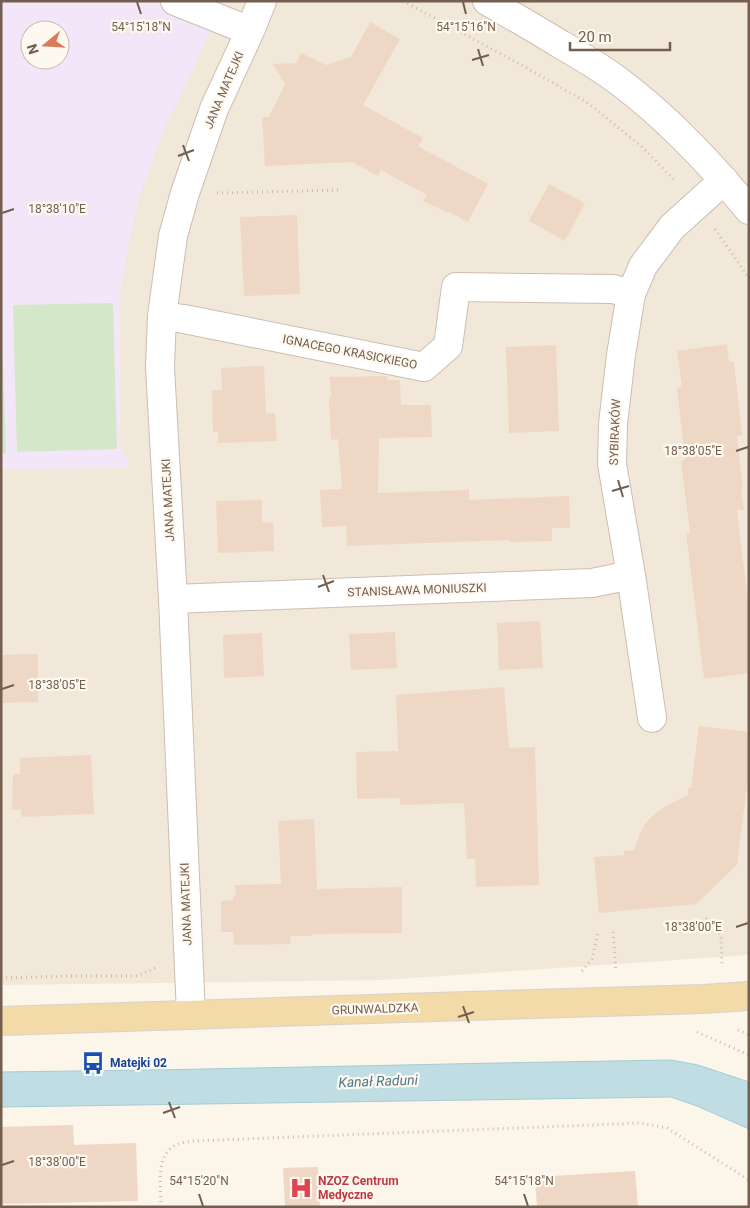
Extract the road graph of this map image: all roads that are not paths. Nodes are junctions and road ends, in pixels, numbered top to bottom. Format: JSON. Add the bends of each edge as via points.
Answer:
{"nodes":[{"id":1,"x":175,"y":1,"type":"edge"},
{"id":2,"x":262,"y":1,"type":"edge"},
{"id":3,"x":487,"y":1,"type":"edge"},
{"id":4,"x":250,"y":31,"type":"junction"},
{"id":5,"x":724,"y":180,"type":"junction"},
{"id":6,"x":749,"y":210,"type":"edge"},
{"id":7,"x":631,"y":294,"type":"junction"},
{"id":8,"x":162,"y":316,"type":"junction"},
{"id":9,"x":631,"y":575,"type":"junction"},
{"id":10,"x":173,"y":599,"type":"junction"},
{"id":11,"x":652,"y":718,"type":"dead end"},
{"id":12,"x":749,"y":996,"type":"edge"},
{"id":13,"x":190,"y":1015,"type":"junction"},
{"id":14,"x":1,"y":1021,"type":"edge"}],
"edges":[{"from":1,"to":4,"type":"street"},
{"from":2,"to":4,"type":"street","name":"JANA MATEJKI"},
{"from":3,"to":5,"type":"street","via":[[621,82],[673,127]]},
{"from":4,"to":8,"type":"street","name":"JANA MATEJKI","via":[[214,109],[185,193],[173,236]]},
{"from":5,"to":6,"type":"street"},
{"from":5,"to":7,"type":"street","name":"SYBIRAKÓW","via":[[672,228],[643,266]]},
{"from":7,"to":8,"type":"street","name":"IGNACEGO KRASICKIEGO","via":[[613,289],[456,287],[448,346],[424,366]]},
{"from":7,"to":9,"type":"street","name":"SYBIRAKÓW","via":[[617,385],[612,464]]},
{"from":8,"to":10,"type":"street","name":"JANA MATEJKI","via":[[160,367]]},
{"from":9,"to":10,"type":"street","name":"STANISŁAWA MONIUSZKI","via":[[592,583]]},
{"from":9,"to":11,"type":"street","name":"SYBIRAKÓW"},
{"from":10,"to":13,"type":"street","name":"JANA MATEJKI"},
{"from":12,"to":13,"type":"main road","name":"GRUNWALDZKA"},
{"from":13,"to":14,"type":"main road","name":"GRUNWALDZKA"}]}
